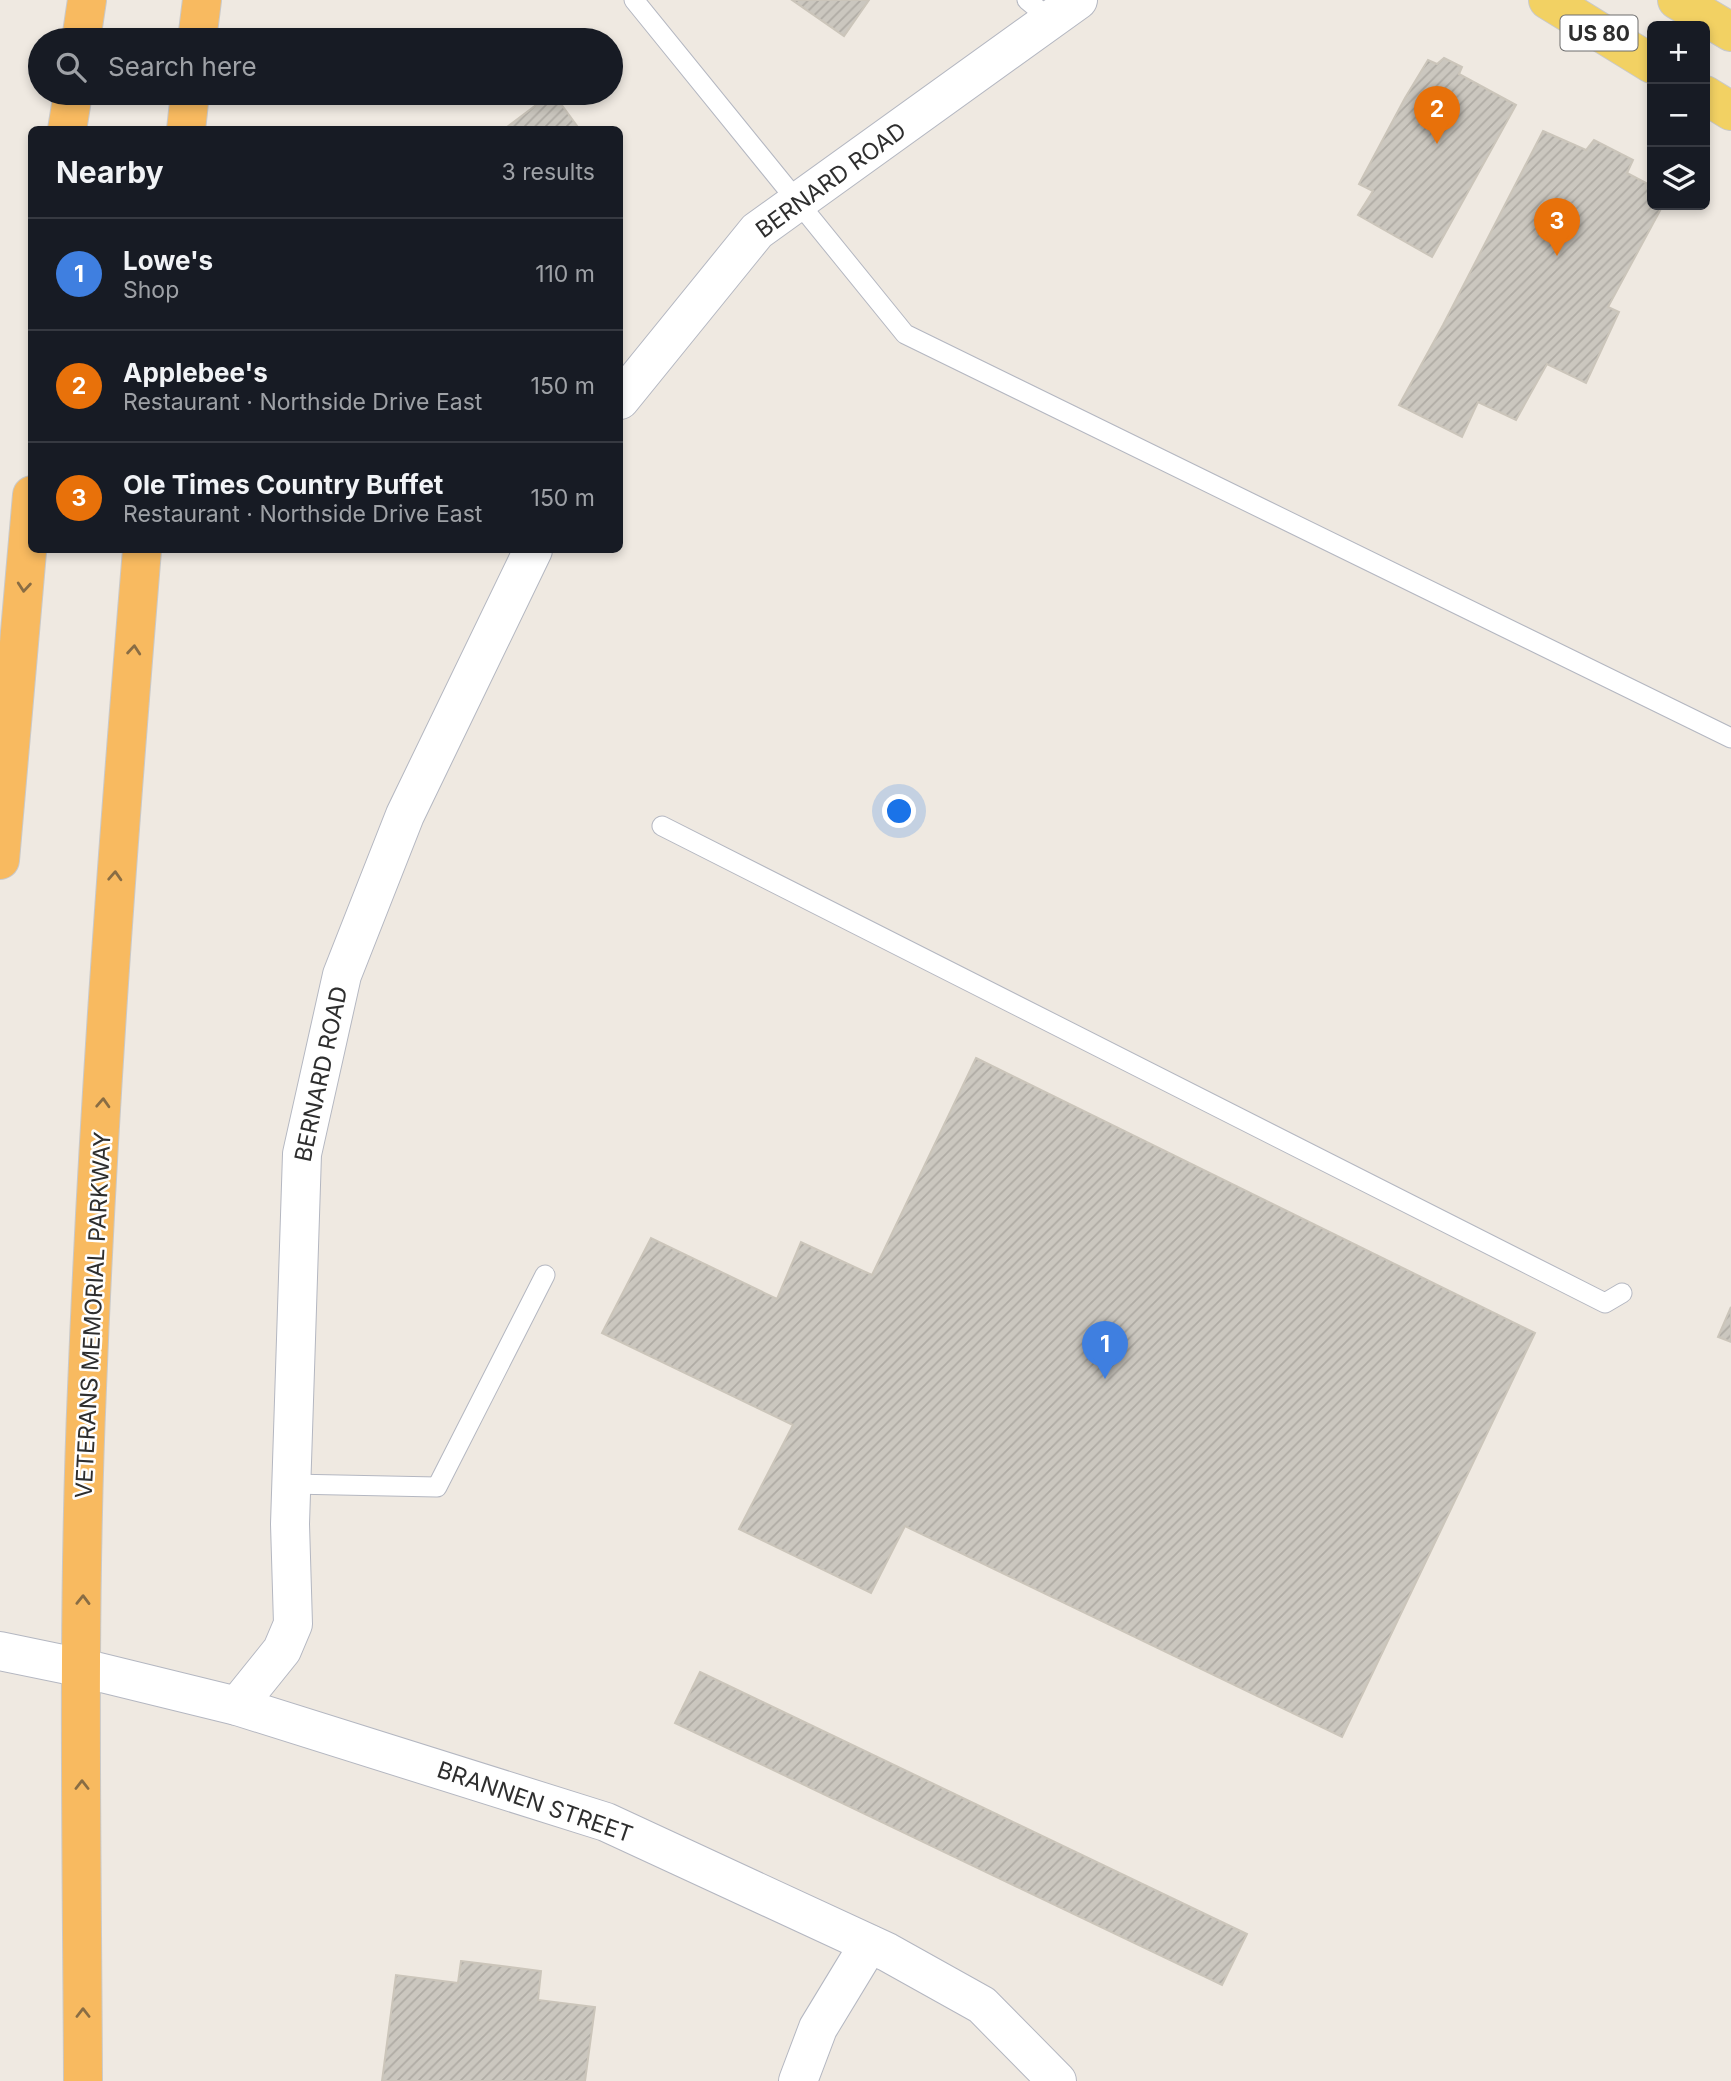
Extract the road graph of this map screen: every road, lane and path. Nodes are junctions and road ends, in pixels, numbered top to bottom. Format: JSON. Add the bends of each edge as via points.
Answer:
{"nodes":[{"id":1,"x":87,"y":0,"type":"edge"},
{"id":2,"x":202,"y":0,"type":"edge"},
{"id":3,"x":634,"y":0,"type":"edge"},
{"id":4,"x":1548,"y":0,"type":"edge"},
{"id":5,"x":1677,"y":0,"type":"edge"},
{"id":6,"x":1052,"y":7,"type":"edge"},
{"id":7,"x":83,"y":28,"type":"edge"},
{"id":8,"x":198,"y":28,"type":"edge"},
{"id":9,"x":1731,"y":32,"type":"edge"},
{"id":10,"x":1647,"y":61,"type":"edge"},
{"id":11,"x":1710,"y":98,"type":"edge"},
{"id":12,"x":71,"y":105,"type":"edge"},
{"id":13,"x":189,"y":105,"type":"edge"},
{"id":14,"x":1731,"y":111,"type":"edge"},
{"id":15,"x":68,"y":126,"type":"edge"},
{"id":16,"x":186,"y":126,"type":"edge"},
{"id":17,"x":797,"y":202,"type":"junction"},
{"id":18,"x":623,"y":396,"type":"edge"},
{"id":19,"x":28,"y":541,"type":"edge"},
{"id":20,"x":142,"y":553,"type":"edge"},
{"id":21,"x":532,"y":553,"type":"edge"},
{"id":22,"x":1731,"y":738,"type":"edge"},
{"id":23,"x":662,"y":826,"type":"dead end"},
{"id":24,"x":0,"y":860,"type":"edge"},
{"id":25,"x":545,"y":1275,"type":"dead end"},
{"id":26,"x":1622,"y":1293,"type":"dead end"},
{"id":27,"x":292,"y":1484,"type":"junction"},
{"id":28,"x":0,"y":1651,"type":"edge"},
{"id":29,"x":82,"y":1668,"type":"junction"},
{"id":30,"x":237,"y":1706,"type":"junction"},
{"id":31,"x":869,"y":1944,"type":"junction"},
{"id":32,"x":83,"y":2081,"type":"edge"},
{"id":33,"x":797,"y":2081,"type":"edge"},
{"id":34,"x":1057,"y":2081,"type":"edge"}],
"edges":[{"from":1,"to":7,"type":"highway"},
{"from":2,"to":8,"type":"highway"},
{"from":3,"to":17,"type":"lane"},
{"from":4,"to":10,"type":"main road","number":"US 80"},
{"from":5,"to":9,"type":"main road"},
{"from":6,"to":17,"type":"street","name":"BERNARD ROAD"},
{"from":11,"to":14,"type":"main road"},
{"from":12,"to":15,"type":"highway"},
{"from":13,"to":16,"type":"highway"},
{"from":17,"to":18,"type":"street","name":"BERNARD ROAD","via":[[757,231]]},
{"from":17,"to":22,"type":"lane","via":[[905,334]]},
{"from":19,"to":24,"type":"highway","one_way":true},
{"from":29,"to":20,"type":"highway","name":"VETERANS MEMORIAL PARKWAY","one_way":true,"via":[[87,1376],[117,848]]},
{"from":21,"to":27,"type":"street","name":"BERNARD ROAD","via":[[405,815],[342,975],[302,1154]]},
{"from":23,"to":26,"type":"lane","via":[[1605,1303]]},
{"from":25,"to":27,"type":"lane","via":[[437,1487]]},
{"from":27,"to":30,"type":"street","name":"BERNARD ROAD","via":[[293,1624],[282,1650]]},
{"from":28,"to":29,"type":"street","name":"BRANNEN STREET"},
{"from":29,"to":30,"type":"street","name":"BRANNEN STREET"},
{"from":32,"to":29,"type":"highway","name":"VETERANS MEMORIAL PARKWAY","one_way":true},
{"from":30,"to":31,"type":"street","name":"BRANNEN STREET","via":[[606,1822]]},
{"from":31,"to":33,"type":"street","via":[[818,2028]]},
{"from":31,"to":34,"type":"street","name":"BRANNEN STREET","via":[[982,2005]]}]}
